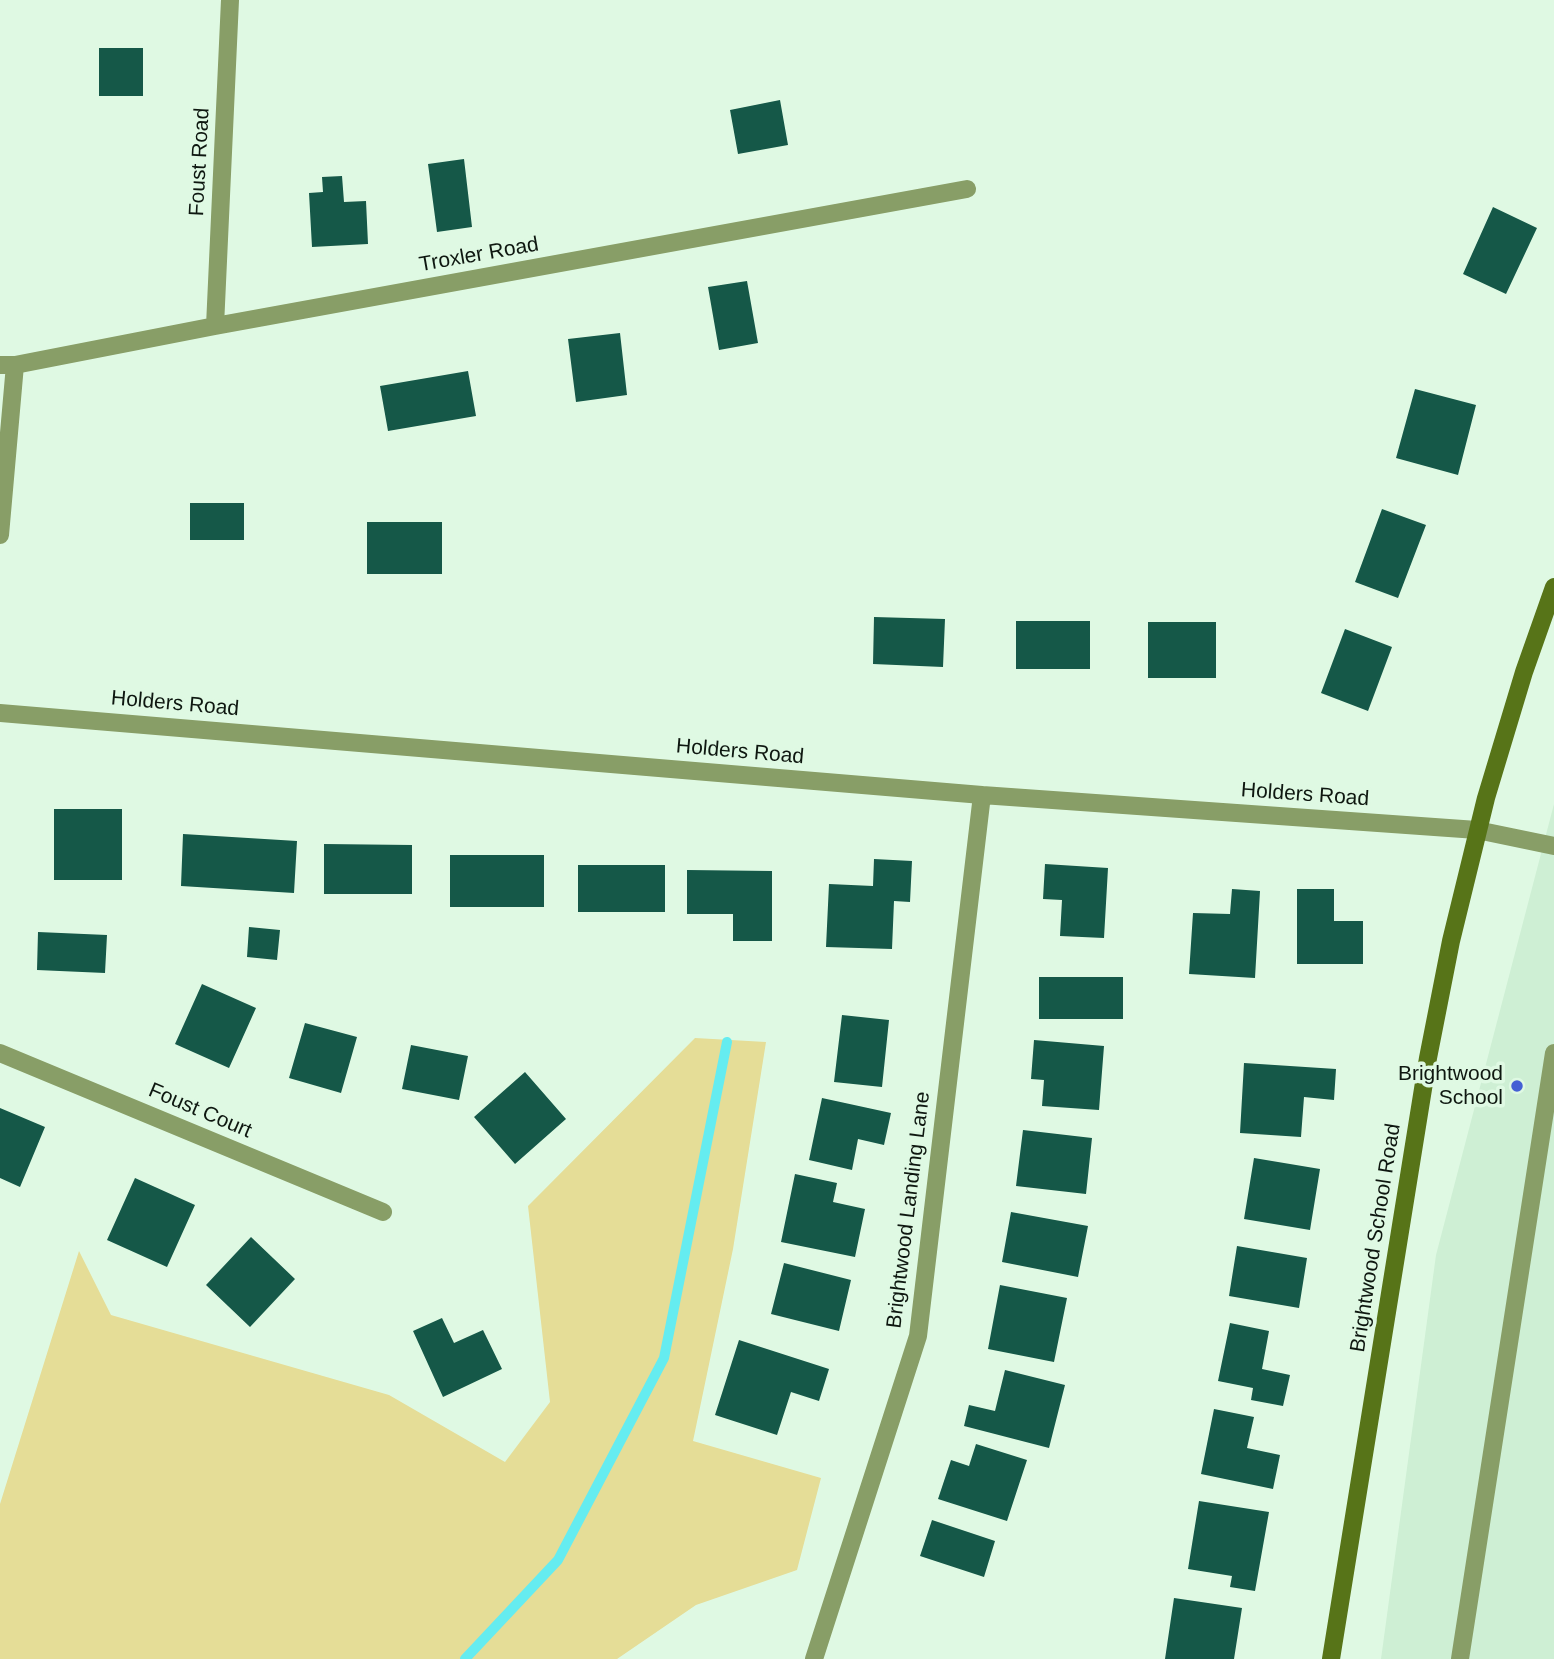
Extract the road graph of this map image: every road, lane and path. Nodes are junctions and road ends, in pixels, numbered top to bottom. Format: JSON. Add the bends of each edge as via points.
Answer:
{"nodes":[{"id":1,"x":230,"y":0,"type":"edge"},
{"id":2,"x":967,"y":189,"type":"dead end"},
{"id":3,"x":215,"y":326,"type":"junction"},
{"id":4,"x":7,"y":365,"type":"edge"},
{"id":5,"x":0,"y":535,"type":"edge"},
{"id":6,"x":1554,"y":587,"type":"edge"},
{"id":7,"x":0,"y":713,"type":"edge"},
{"id":8,"x":982,"y":794,"type":"junction"},
{"id":9,"x":1477,"y":830,"type":"junction"},
{"id":10,"x":1554,"y":846,"type":"edge"},
{"id":11,"x":0,"y":1053,"type":"edge"},
{"id":12,"x":1554,"y":1053,"type":"edge"},
{"id":13,"x":383,"y":1212,"type":"dead end"},
{"id":14,"x":814,"y":1659,"type":"edge"},
{"id":15,"x":1331,"y":1659,"type":"edge"},
{"id":16,"x":1460,"y":1659,"type":"edge"}],
"edges":[{"from":1,"to":3,"type":"street","name":"Foust Road"},
{"from":2,"to":3,"type":"street","name":"Troxler Road"},
{"from":3,"to":4,"type":"street","name":"Troxler Road"},
{"from":4,"to":5,"type":"street"},
{"from":6,"to":9,"type":"main road","name":"Brightwood School Road"},
{"from":7,"to":8,"type":"street","name":"Holders Road"},
{"from":8,"to":9,"type":"street","name":"Holders Road"},
{"from":8,"to":14,"type":"street","name":"Brightwood Landing Lane","via":[[918,1336]]},
{"from":9,"to":10,"type":"street","name":"Holders Road"},
{"from":9,"to":15,"type":"main road","name":"Brightwood School Road","via":[[1428,1058]]},
{"from":11,"to":13,"type":"street","name":"Foust Court"},
{"from":12,"to":16,"type":"street"}]}
